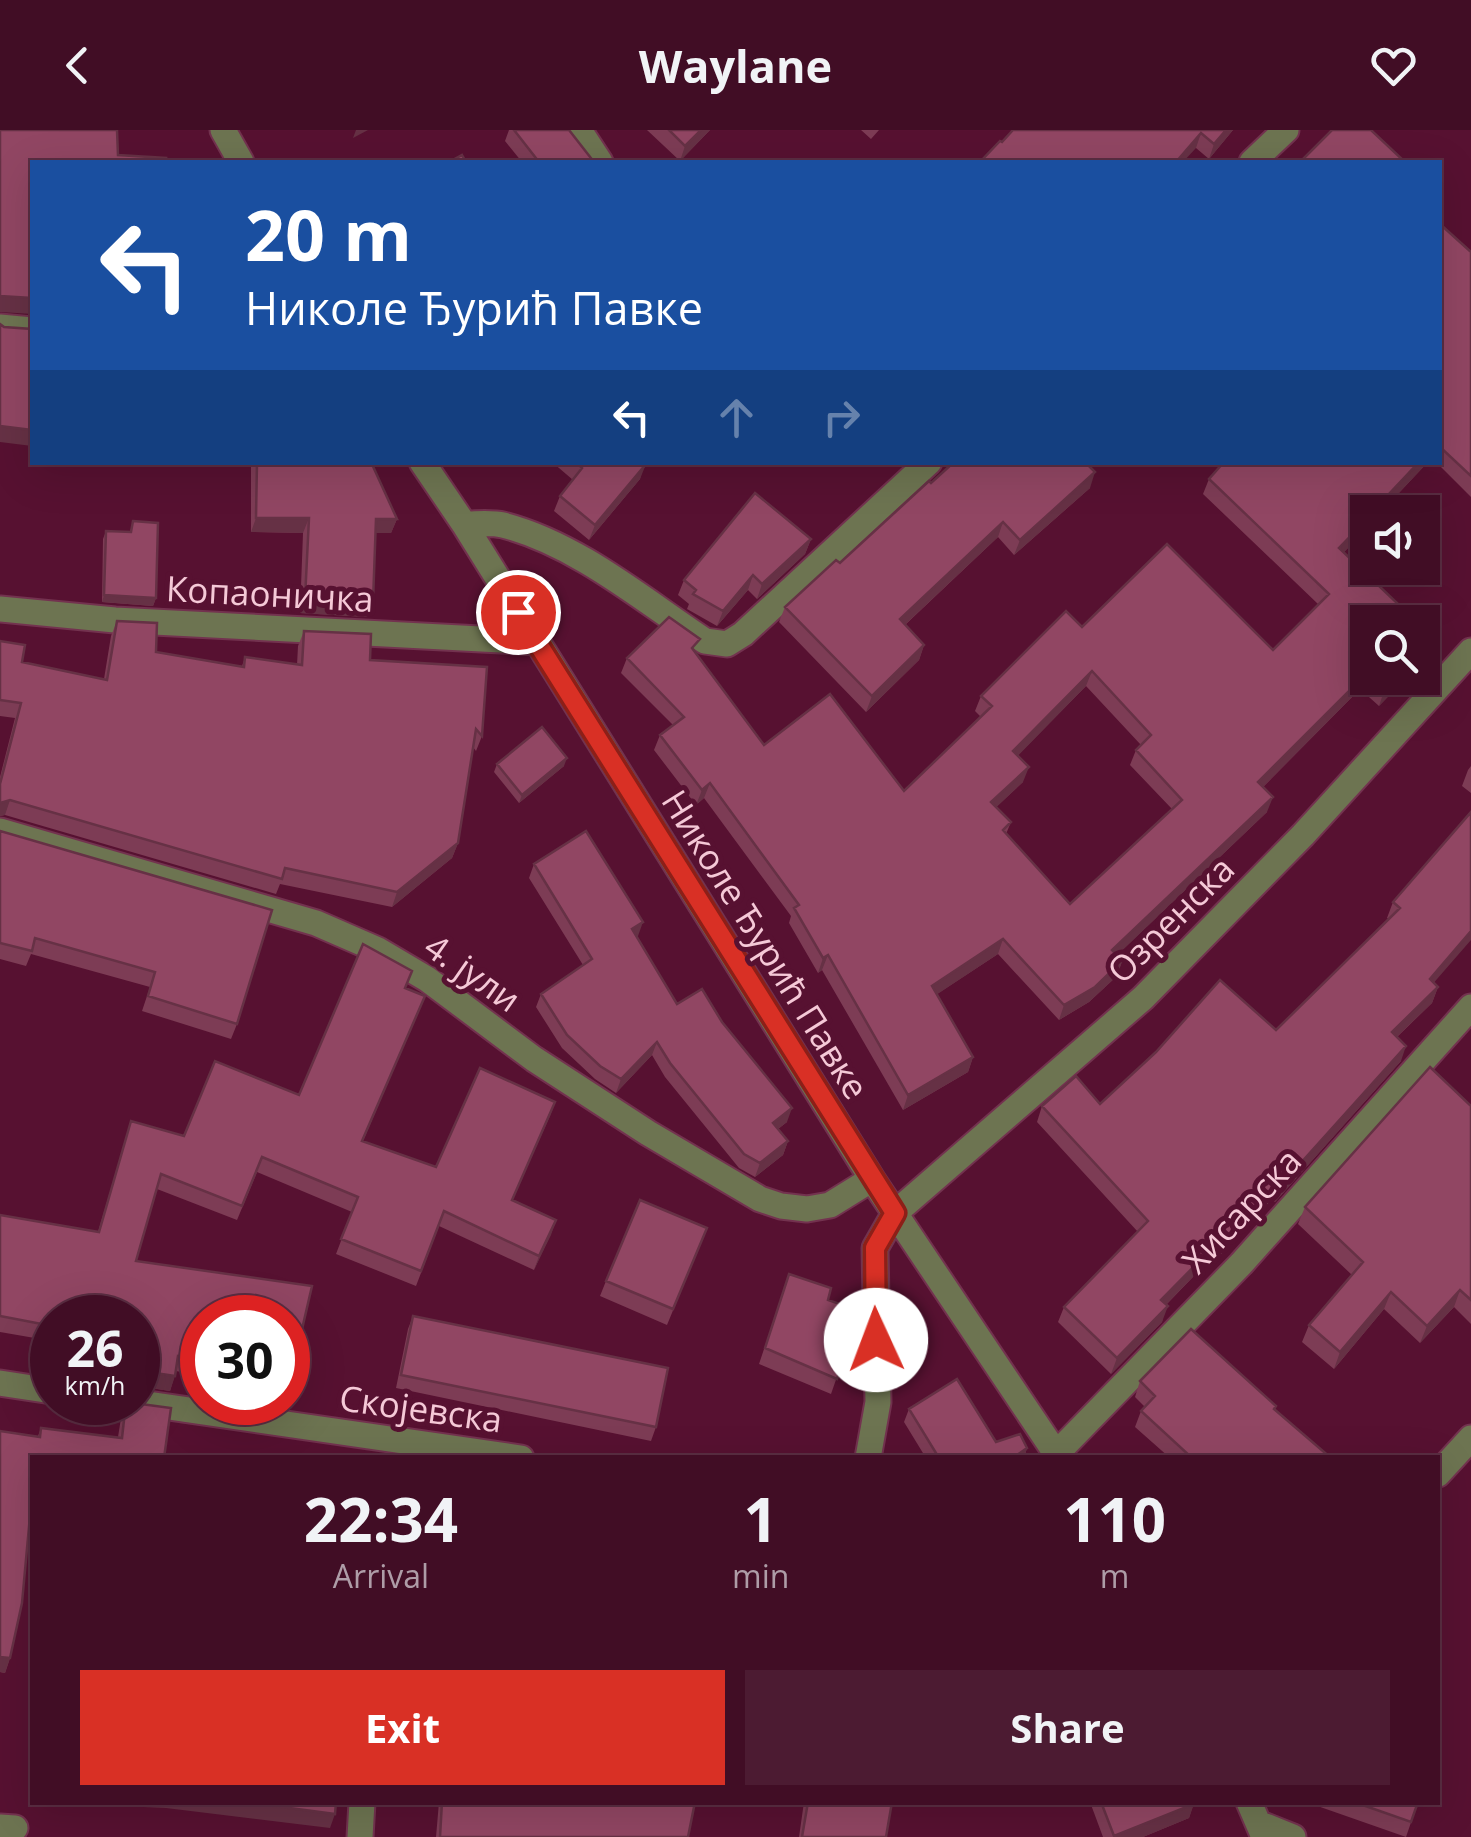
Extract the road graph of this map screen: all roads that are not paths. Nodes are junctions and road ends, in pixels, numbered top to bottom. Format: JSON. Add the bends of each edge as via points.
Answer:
{"nodes":[{"id":1,"x":223,"y":130,"type":"edge"},
{"id":2,"x":578,"y":130,"type":"edge"},
{"id":3,"x":1286,"y":130,"type":"edge"},
{"id":4,"x":240,"y":160,"type":"edge"},
{"id":5,"x":599,"y":160,"type":"edge"},
{"id":6,"x":1254,"y":160,"type":"edge"},
{"id":7,"x":0,"y":327,"type":"edge"},
{"id":8,"x":30,"y":330,"type":"edge"},
{"id":9,"x":424,"y":465,"type":"edge"},
{"id":10,"x":926,"y":465,"type":"edge"},
{"id":11,"x":464,"y":524,"type":"junction"},
{"id":12,"x":0,"y":609,"type":"edge"},
{"id":13,"x":537,"y":642,"type":"junction"},
{"id":14,"x":1471,"y":651,"type":"edge"},
{"id":15,"x":0,"y":831,"type":"edge"},
{"id":16,"x":1471,"y":1007,"type":"edge"},
{"id":17,"x":872,"y":1179,"type":"junction"},
{"id":18,"x":895,"y":1213,"type":"junction"},
{"id":19,"x":0,"y":1384,"type":"edge"},
{"id":20,"x":30,"y":1388,"type":"edge"},
{"id":21,"x":160,"y":1406,"type":"edge"},
{"id":22,"x":1471,"y":1438,"type":"edge"},
{"id":23,"x":500,"y":1455,"type":"edge"},
{"id":24,"x":869,"y":1455,"type":"edge"},
{"id":25,"x":1057,"y":1455,"type":"edge"},
{"id":26,"x":1059,"y":1455,"type":"edge"},
{"id":27,"x":1440,"y":1472,"type":"edge"},
{"id":28,"x":362,"y":1805,"type":"edge"},
{"id":29,"x":1257,"y":1821,"type":"edge"},
{"id":30,"x":360,"y":1837,"type":"edge"},
{"id":31,"x":1293,"y":1837,"type":"edge"}],
"edges":[{"from":1,"to":4,"type":"street"},
{"from":2,"to":5,"type":"street"},
{"from":3,"to":6,"type":"street"},
{"from":7,"to":8,"type":"street"},
{"from":9,"to":11,"type":"street","name":"Николе Ђурић Павке"},
{"from":10,"to":11,"type":"street","via":[[727,644],[705,641],[535,536],[500,523]]},
{"from":11,"to":13,"type":"street","name":"Николе Ђурић Павке"},
{"from":12,"to":13,"type":"street","name":"Копаоничка"},
{"from":13,"to":17,"type":"street","name":"Николе Ђурић Павке"},
{"from":14,"to":18,"type":"street","name":"Озренска","via":[[1143,998]]},
{"from":15,"to":17,"type":"street","name":"4. јули","via":[[316,922],[378,950],[599,1101],[760,1198],[806,1209],[830,1205]]},
{"from":16,"to":26,"type":"street","name":"Хисарска"},
{"from":17,"to":18,"type":"street","name":"Николе Ђурић Павке"},
{"from":18,"to":24,"type":"street","via":[[875,1248],[878,1402]]},
{"from":18,"to":25,"type":"street","name":"Николе Ђурић Павке"},
{"from":19,"to":20,"type":"street"},
{"from":21,"to":23,"type":"street","name":"Скојевска"},
{"from":22,"to":27,"type":"street"},
{"from":28,"to":30,"type":"street"},
{"from":29,"to":31,"type":"street"}]}
